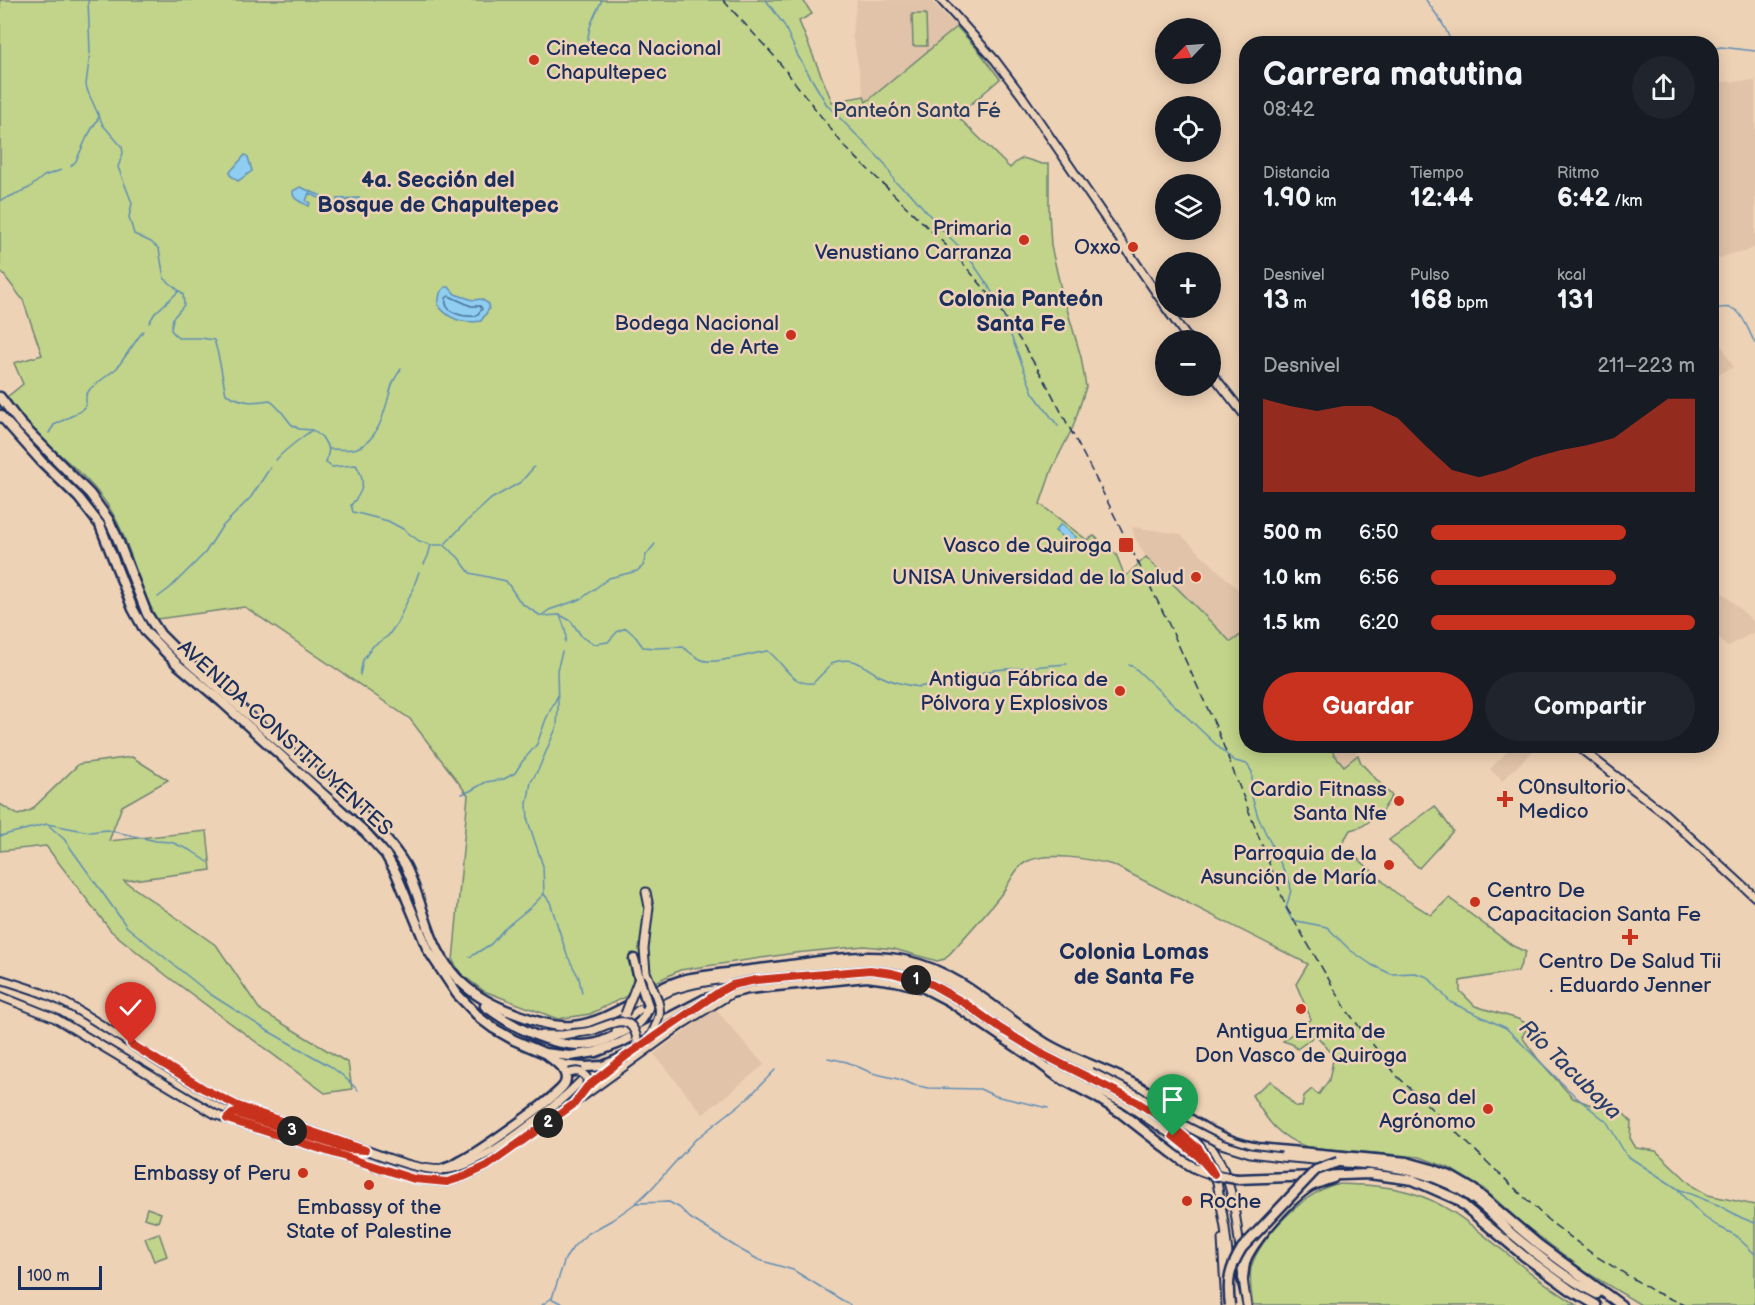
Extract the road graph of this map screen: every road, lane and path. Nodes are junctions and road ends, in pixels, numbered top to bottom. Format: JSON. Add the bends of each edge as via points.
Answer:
{"nodes":[{"id":1,"x":941,"y":0,"type":"edge"},
{"id":2,"x":1155,"y":291,"type":"edge"},
{"id":3,"x":1221,"y":385,"type":"edge"},
{"id":4,"x":0,"y":397,"type":"edge"},
{"id":5,"x":1239,"y":408,"type":"edge"},
{"id":6,"x":0,"y":415,"type":"edge"},
{"id":7,"x":1586,"y":753,"type":"edge"},
{"id":8,"x":646,"y":892,"type":"dead end"},
{"id":9,"x":1755,"y":897,"type":"edge"},
{"id":10,"x":634,"y":959,"type":"dead end"},
{"id":11,"x":639,"y":978,"type":"junction"},
{"id":12,"x":0,"y":980,"type":"edge"},
{"id":13,"x":665,"y":986,"type":"junction"},
{"id":14,"x":734,"y":993,"type":"junction"},
{"id":15,"x":474,"y":994,"type":"junction"},
{"id":16,"x":0,"y":996,"type":"edge"},
{"id":17,"x":648,"y":1007,"type":"junction"},
{"id":18,"x":626,"y":1017,"type":"junction"},
{"id":19,"x":669,"y":1017,"type":"junction"},
{"id":20,"x":616,"y":1031,"type":"dead end"},
{"id":21,"x":536,"y":1034,"type":"junction"},
{"id":22,"x":649,"y":1039,"type":"junction"},
{"id":23,"x":635,"y":1049,"type":"junction"},
{"id":24,"x":544,"y":1053,"type":"junction"},
{"id":25,"x":626,"y":1056,"type":"junction"},
{"id":26,"x":1030,"y":1056,"type":"junction"},
{"id":27,"x":555,"y":1062,"type":"junction"},
{"id":28,"x":568,"y":1076,"type":"junction"},
{"id":29,"x":580,"y":1080,"type":"dead end"},
{"id":30,"x":584,"y":1090,"type":"junction"},
{"id":31,"x":574,"y":1104,"type":"junction"},
{"id":32,"x":1182,"y":1115,"type":"junction"},
{"id":33,"x":227,"y":1119,"type":"junction"},
{"id":34,"x":365,"y":1150,"type":"junction"},
{"id":35,"x":1338,"y":1162,"type":"junction"},
{"id":36,"x":440,"y":1170,"type":"junction"},
{"id":37,"x":1214,"y":1174,"type":"junction"},
{"id":38,"x":1342,"y":1175,"type":"junction"},
{"id":39,"x":1225,"y":1228,"type":"junction"},
{"id":40,"x":1243,"y":1278,"type":"junction"},
{"id":41,"x":1619,"y":1304,"type":"edge"},
{"id":42,"x":1228,"y":1305,"type":"edge"},
{"id":43,"x":1238,"y":1305,"type":"edge"},
{"id":44,"x":1247,"y":1305,"type":"edge"},
{"id":45,"x":1596,"y":1305,"type":"edge"}],
"edges":[{"from":1,"to":2,"type":"main road","via":[[996,60]]},
{"from":3,"to":5,"type":"main road"},
{"from":4,"to":15,"type":"highway","name":"AVENIDA CONSTITUYENTES","via":[[99,505],[116,536],[147,614],[165,639],[369,820],[393,848],[412,880],[440,955],[456,978]]},
{"from":6,"to":24,"type":"highway","name":"AVENIDA CONSTITUYENTES","via":[[100,525],[145,632],[386,855],[428,950],[468,1007],[493,1028]]},
{"from":7,"to":9,"type":"main road","via":[[1664,813]]},
{"from":8,"to":22,"type":"main road","bridge":true,"via":[[646,972],[660,1012]]},
{"from":10,"to":11,"type":"highway"},
{"from":11,"to":17,"type":"highway","bridge":true},
{"from":11,"to":18,"type":"main road","bridge":true},
{"from":12,"to":34,"type":"main road","via":[[71,1007],[225,1100]]},
{"from":13,"to":15,"type":"highway","name":"AVENIDA CONSTITUYENTES","via":[[609,1014],[572,1026],[502,1010]]},
{"from":13,"to":18,"type":"main road"},
{"from":13,"to":32,"type":"highway","name":"AVENIDA CONSTITUYENTES","via":[[696,978],[840,959],[905,960],[950,977],[1050,1046],[1122,1078]]},
{"from":14,"to":19,"type":"highway","name":"AVENIDA CONSTITUYENTES","via":[[705,999]]},
{"from":14,"to":26,"type":"highway","name":"AVENIDA CONSTITUYENTES","via":[[834,979],[867,977],[896,981],[924,988],[949,1001]]},
{"from":14,"to":31,"type":"main road","via":[[684,1023]]},
{"from":15,"to":21,"type":"highway","via":[[500,1016]]},
{"from":16,"to":33,"type":"main road","via":[[62,1022]]},
{"from":17,"to":19,"type":"highway","via":[[660,1017]]},
{"from":17,"to":21,"type":"highway","via":[[639,1024],[593,1044],[570,1045]]},
{"from":18,"to":20,"type":"main road"},
{"from":18,"to":35,"type":"main road","bridge":true,"via":[[691,985],[854,964],[891,965],[940,979],[1060,1058],[1137,1095],[1221,1144],[1250,1153]]},
{"from":19,"to":24,"type":"highway","name":"AVENIDA CONSTITUYENTES","via":[[596,1052],[570,1056]]},
{"from":21,"to":23,"type":"main road","bridge":true,"via":[[563,1035],[626,1022],[636,1034]]},
{"from":22,"to":23,"type":"main road","bridge":true},
{"from":22,"to":37,"type":"main road","bridge":true,"via":[[732,985],[836,972],[892,973],[931,984],[1044,1055],[1137,1102],[1199,1149]]},
{"from":23,"to":25,"type":"main road","bridge":true},
{"from":24,"to":27,"type":"highway"},
{"from":25,"to":27,"type":"highway","bridge":true,"via":[[603,1066]]},
{"from":25,"to":30,"type":"main road","bridge":true},
{"from":26,"to":37,"type":"main road","via":[[1126,1104],[1173,1136]]},
{"from":26,"to":38,"type":"highway","name":"AVENIDA CONSTITUYENTES","bridge":true,"via":[[1121,1113],[1196,1170],[1238,1179]]},
{"from":27,"to":28,"type":"highway"},
{"from":28,"to":30,"type":"main road","bridge":true,"via":[[576,1071],[583,1073],[587,1078]]},
{"from":28,"to":36,"type":"highway","via":[[563,1087],[545,1103],[460,1162]]},
{"from":29,"to":36,"type":"main road","via":[[553,1107],[489,1153],[462,1166]]},
{"from":30,"to":31,"type":"main road"},
{"from":31,"to":33,"type":"main road","via":[[483,1169],[447,1182],[414,1179]]},
{"from":32,"to":40,"type":"main road","via":[[1208,1143],[1224,1172],[1236,1211]]},
{"from":32,"to":41,"type":"highway","name":"AVENIDA CONSTITUYENTES","via":[[1250,1147],[1407,1162],[1441,1172],[1474,1190],[1539,1245]]},
{"from":33,"to":34,"type":"main road","via":[[235,1113],[348,1149]]},
{"from":34,"to":36,"type":"main road"},
{"from":35,"to":41,"type":"highway","via":[[1400,1167],[1452,1185],[1576,1281]]},
{"from":35,"to":42,"type":"highway","bridge":true,"via":[[1316,1170],[1242,1248],[1228,1280]]},
{"from":37,"to":39,"type":"main road"},
{"from":38,"to":40,"type":"highway","via":[[1309,1187],[1292,1202],[1247,1257]]},
{"from":38,"to":45,"type":"highway","name":"AVENIDA CONSTITUYENTES","via":[[1413,1180],[1456,1199],[1524,1256]]},
{"from":39,"to":42,"type":"main road","via":[[1222,1262]]},
{"from":39,"to":43,"type":"main road"},
{"from":40,"to":44,"type":"main road"}]}
